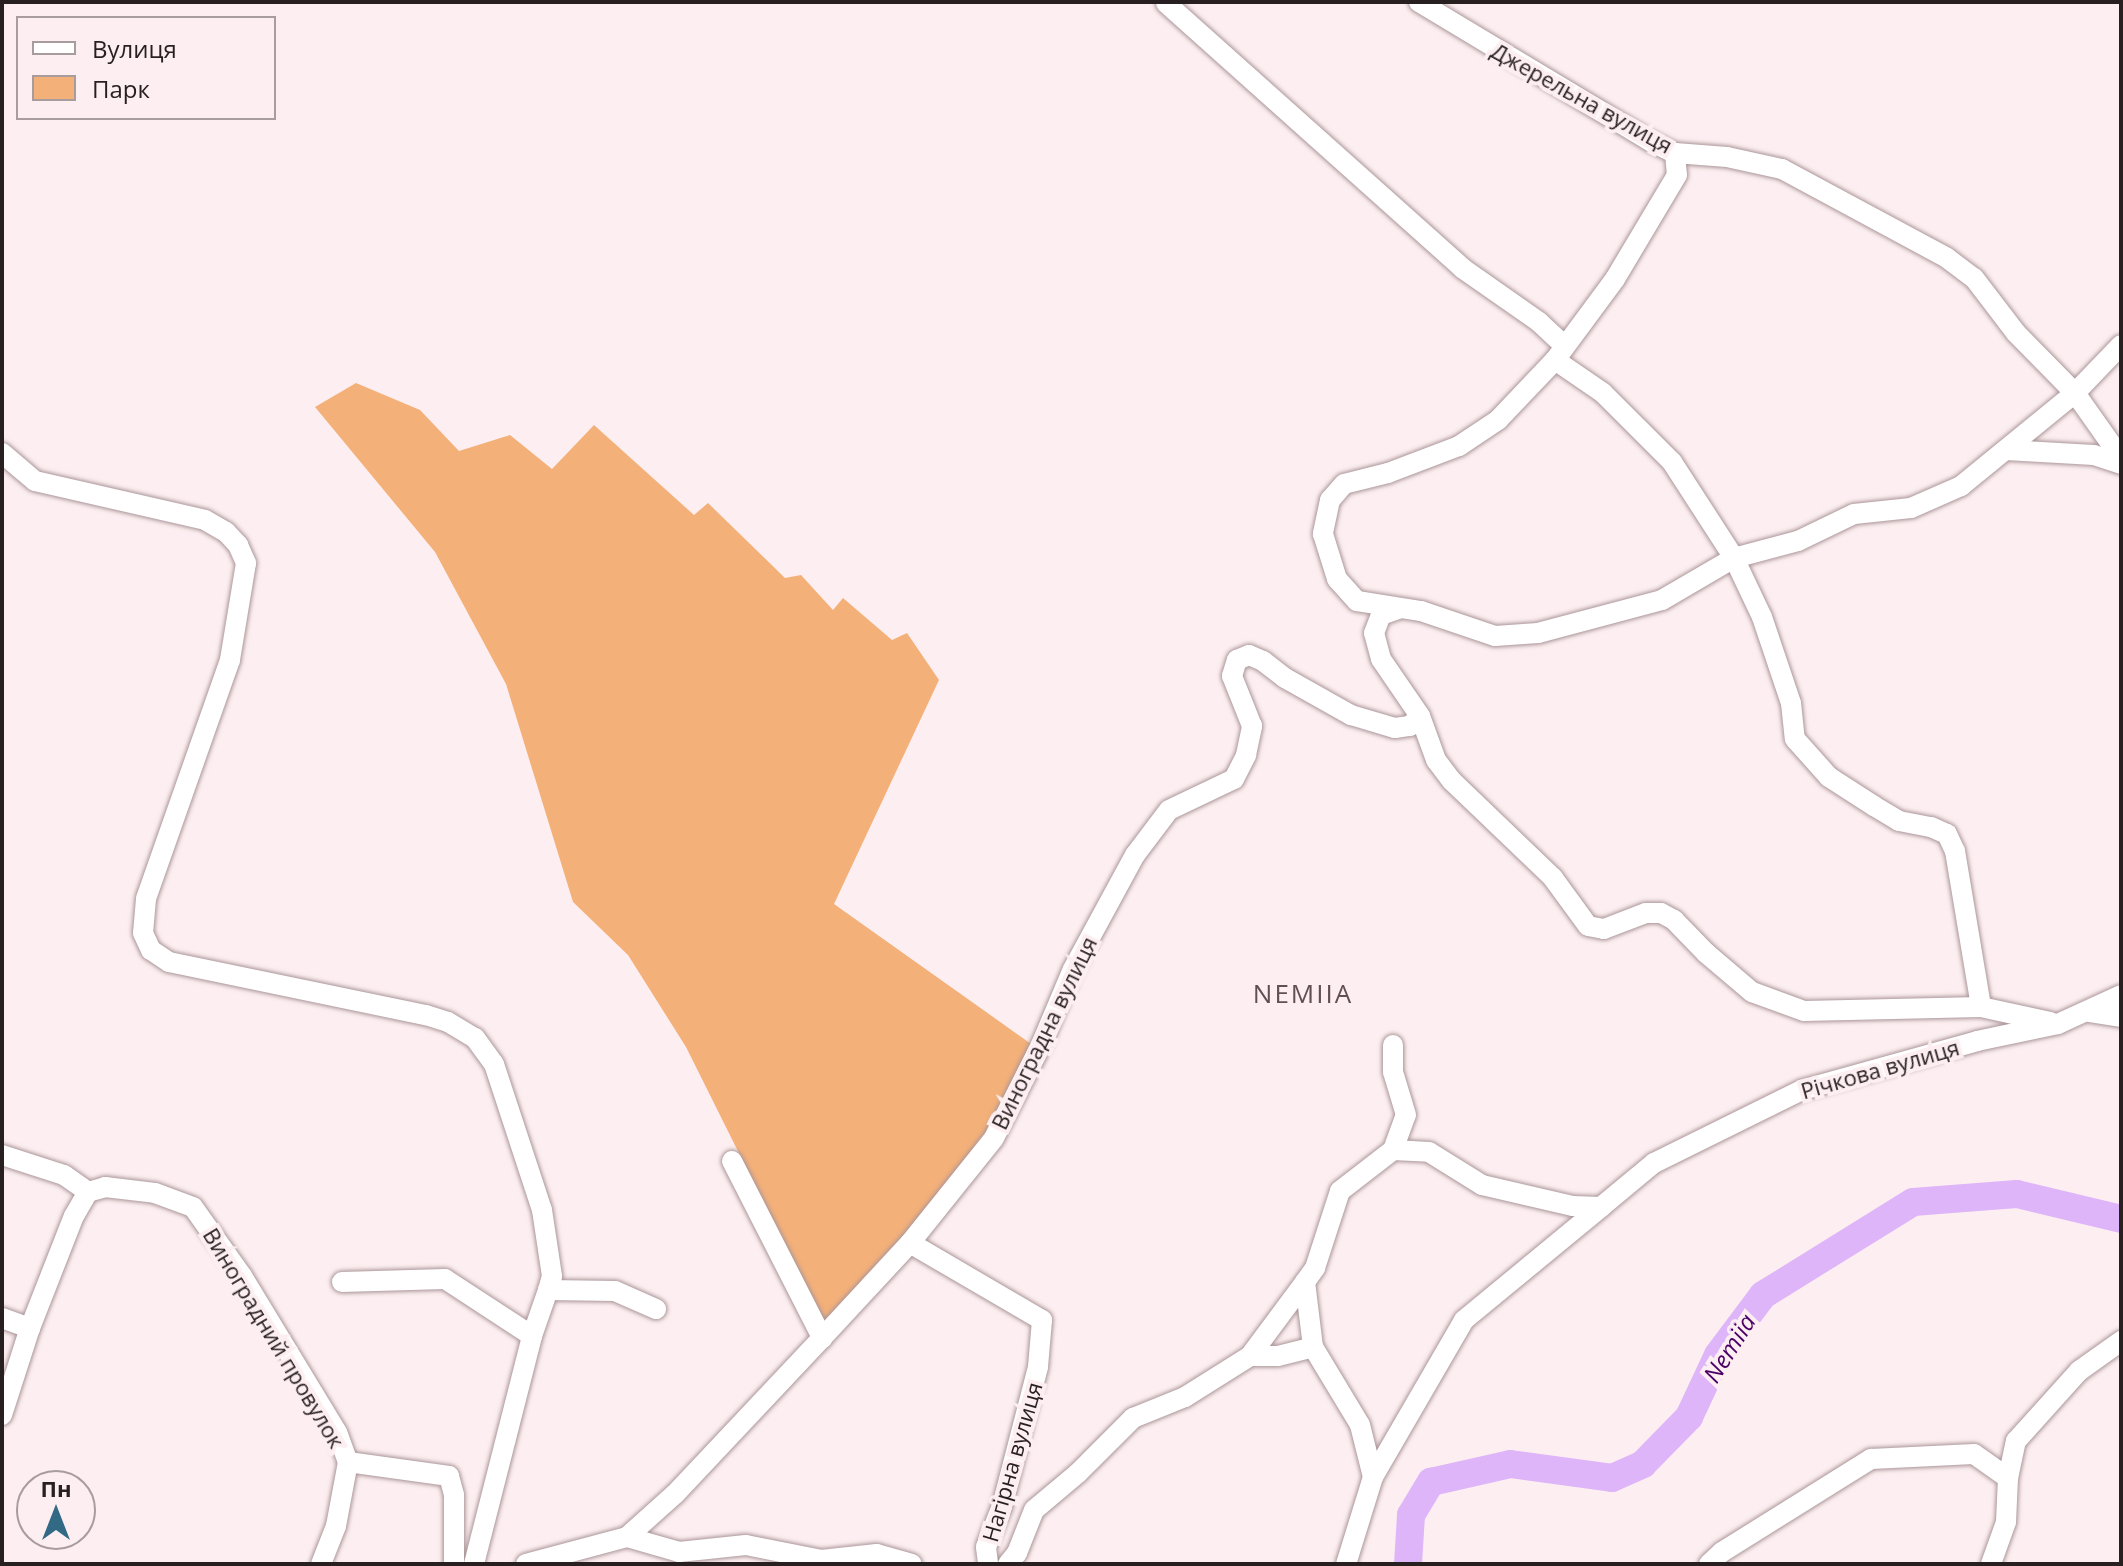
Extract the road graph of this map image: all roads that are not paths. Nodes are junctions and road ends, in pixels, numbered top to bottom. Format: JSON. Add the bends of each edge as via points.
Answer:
{"nodes":[{"id":1,"x":1419,"y":2,"type":"edge"},
{"id":2,"x":1166,"y":3,"type":"edge"},
{"id":3,"x":1675,"y":153,"type":"junction"},
{"id":4,"x":2121,"y":345,"type":"edge"},
{"id":5,"x":1559,"y":352,"type":"junction"},
{"id":6,"x":2075,"y":393,"type":"junction"},
{"id":7,"x":2006,"y":450,"type":"junction"},
{"id":8,"x":2,"y":453,"type":"edge"},
{"id":9,"x":2121,"y":461,"type":"edge"},
{"id":10,"x":1734,"y":558,"type":"junction"},
{"id":11,"x":1398,"y":609,"type":"junction"},
{"id":12,"x":1420,"y":716,"type":"junction"},
{"id":13,"x":2121,"y":995,"type":"edge"},
{"id":14,"x":1981,"y":1007,"type":"junction"},
{"id":15,"x":2090,"y":1012,"type":"junction"},
{"id":16,"x":2121,"y":1017,"type":"edge"},
{"id":17,"x":2058,"y":1024,"type":"junction"},
{"id":18,"x":1393,"y":1045,"type":"dead end"},
{"id":19,"x":1393,"y":1150,"type":"junction"},
{"id":20,"x":2,"y":1155,"type":"edge"},
{"id":21,"x":732,"y":1161,"type":"dead end"},
{"id":22,"x":88,"y":1192,"type":"junction"},
{"id":23,"x":1601,"y":1207,"type":"junction"},
{"id":24,"x":910,"y":1243,"type":"junction"},
{"id":25,"x":342,"y":1282,"type":"dead end"},
{"id":26,"x":1305,"y":1282,"type":"junction"},
{"id":27,"x":548,"y":1290,"type":"junction"},
{"id":28,"x":656,"y":1309,"type":"dead end"},
{"id":29,"x":2,"y":1318,"type":"edge"},
{"id":30,"x":30,"y":1328,"type":"junction"},
{"id":31,"x":532,"y":1336,"type":"junction"},
{"id":32,"x":822,"y":1338,"type":"junction"},
{"id":33,"x":2121,"y":1341,"type":"edge"},
{"id":34,"x":1313,"y":1347,"type":"junction"},
{"id":35,"x":1250,"y":1356,"type":"junction"},
{"id":36,"x":2,"y":1415,"type":"edge"},
{"id":37,"x":348,"y":1462,"type":"junction"},
{"id":38,"x":1373,"y":1477,"type":"junction"},
{"id":39,"x":2008,"y":1478,"type":"junction"},
{"id":40,"x":627,"y":1537,"type":"junction"},
{"id":41,"x":708,"y":1557,"type":"edge"},
{"id":42,"x":321,"y":1564,"type":"edge"},
{"id":43,"x":454,"y":1564,"type":"edge"},
{"id":44,"x":474,"y":1564,"type":"edge"},
{"id":45,"x":526,"y":1564,"type":"edge"},
{"id":46,"x":912,"y":1564,"type":"edge"},
{"id":47,"x":988,"y":1564,"type":"edge"},
{"id":48,"x":1008,"y":1564,"type":"edge"},
{"id":49,"x":1346,"y":1564,"type":"edge"},
{"id":50,"x":1709,"y":1564,"type":"edge"},
{"id":51,"x":1991,"y":1564,"type":"edge"}],
"edges":[{"from":1,"to":3,"type":"street","name":"Джерельна вулиця"},
{"from":2,"to":5,"type":"street"},
{"from":3,"to":5,"type":"street","via":[[1673,184],[1615,279]]},
{"from":3,"to":6,"type":"street","name":"Джерельна вулиця","via":[[1782,169],[1947,258],[1974,278],[2016,333]]},
{"from":4,"to":6,"type":"street"},
{"from":5,"to":10,"type":"street","via":[[1672,462]]},
{"from":5,"to":11,"type":"street","via":[[1498,420],[1459,446],[1344,484],[1330,500],[1323,534],[1337,579],[1357,601]]},
{"from":6,"to":7,"type":"street"},
{"from":6,"to":9,"type":"street","name":"Джерельна вулиця"},
{"from":7,"to":9,"type":"street","name":"Джерельна вулиця"},
{"from":7,"to":10,"type":"street","via":[[1961,486],[1911,508],[1854,514],[1798,541]]},
{"from":8,"to":27,"type":"street","via":[[35,481],[205,520],[238,545],[246,563],[230,660],[146,899],[143,933],[151,950],[169,962],[426,1015],[475,1038],[494,1064],[542,1210],[552,1276]]},
{"from":10,"to":11,"type":"street","via":[[1662,600],[1538,633],[1495,636],[1421,611]]},
{"from":10,"to":14,"type":"street","via":[[1762,617],[1786,688],[1795,739],[1829,777],[1874,806],[1899,821],[1947,834],[1955,851]]},
{"from":11,"to":12,"type":"street","via":[[1381,615],[1374,633],[1381,659]]},
{"from":12,"to":14,"type":"street","via":[[1436,760],[1452,781],[1553,878],[1588,926],[1604,929],[1646,913],[1661,913],[1752,992],[1804,1011]]},
{"from":12,"to":24,"type":"street","name":"Виноградна вулиця","via":[[1410,726],[1375,724],[1249,655],[1237,660],[1232,676],[1252,726],[1234,779],[1169,810],[1135,855],[1073,969],[994,1138]]},
{"from":13,"to":15,"type":"street","name":"Річкова вулиця"},
{"from":14,"to":17,"type":"street"},
{"from":15,"to":16,"type":"street","name":"Річкова вулиця"},
{"from":15,"to":17,"type":"street","name":"Річкова вулиця"},
{"from":17,"to":23,"type":"street","name":"Річкова вулиця","via":[[1802,1090],[1654,1163]]},
{"from":18,"to":19,"type":"street","via":[[1393,1072],[1406,1115]]},
{"from":19,"to":23,"type":"street","via":[[1429,1152],[1482,1185],[1573,1206]]},
{"from":19,"to":26,"type":"street","name":"Нагірна вулиця","via":[[1340,1191],[1315,1268]]},
{"from":20,"to":22,"type":"street","via":[[64,1175]]},
{"from":21,"to":32,"type":"street"},
{"from":22,"to":30,"type":"street"},
{"from":22,"to":37,"type":"street","name":"Виноградний провулок","via":[[105,1187],[155,1193],[193,1207],[274,1328],[337,1432]]},
{"from":23,"to":38,"type":"street","name":"Річкова вулиця","via":[[1464,1320]]},
{"from":24,"to":32,"type":"street","name":"Виноградна вулиця"},
{"from":24,"to":47,"type":"street","name":"Нагірна вулиця","via":[[1042,1320],[1038,1367],[986,1547]]},
{"from":25,"to":31,"type":"street","via":[[445,1279]]},
{"from":26,"to":34,"type":"street"},
{"from":26,"to":35,"type":"street","name":"Нагірна вулиця"},
{"from":27,"to":28,"type":"street","via":[[615,1291]]},
{"from":27,"to":31,"type":"street"},
{"from":29,"to":30,"type":"street"},
{"from":30,"to":36,"type":"street"},
{"from":31,"to":44,"type":"street"},
{"from":32,"to":40,"type":"street","name":"Виноградна вулиця","via":[[675,1494]]},
{"from":33,"to":39,"type":"street","via":[[2079,1371],[2024,1431],[2016,1441]]},
{"from":34,"to":35,"type":"street"},
{"from":34,"to":38,"type":"street","via":[[1360,1425]]},
{"from":35,"to":48,"type":"street","name":"Нагірна вулиця","via":[[1185,1397],[1133,1418],[1034,1510]]},
{"from":37,"to":42,"type":"street","name":"Виноградний провулок","via":[[336,1526]]},
{"from":37,"to":43,"type":"street","via":[[449,1476]]},
{"from":38,"to":49,"type":"street","name":"Річкова вулиця"},
{"from":39,"to":50,"type":"street","via":[[1974,1454],[1871,1459]]},
{"from":39,"to":51,"type":"street","via":[[2006,1522]]},
{"from":40,"to":41,"type":"street"},
{"from":40,"to":45,"type":"street","name":"Виноградна вулиця"},
{"from":41,"to":46,"type":"street","via":[[746,1545],[821,1560],[877,1554]]}]}
